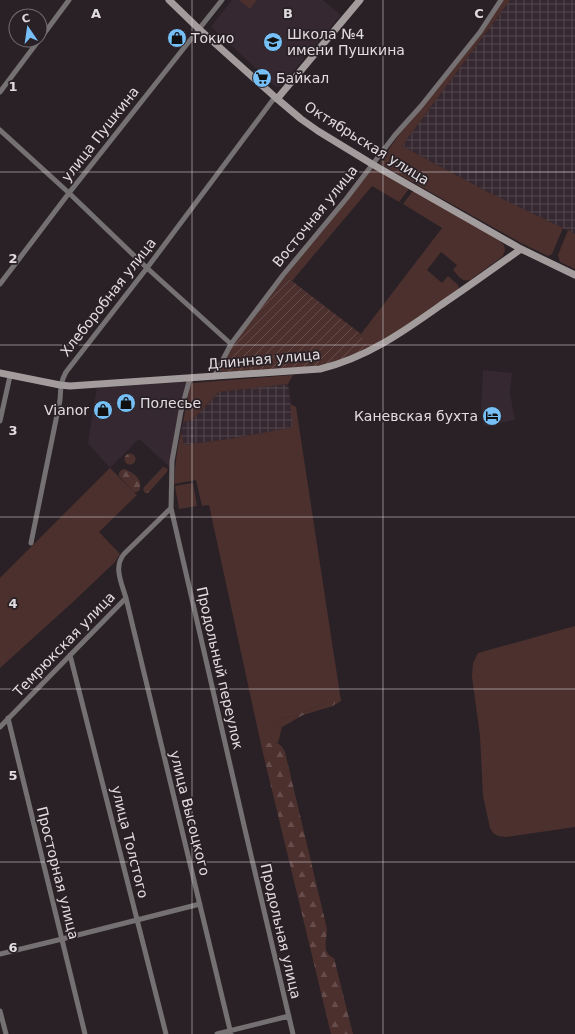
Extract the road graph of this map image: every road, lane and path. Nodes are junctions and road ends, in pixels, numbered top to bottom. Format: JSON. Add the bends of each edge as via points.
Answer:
{"nodes":[{"id":1,"x":69,"y":0,"type":"edge"},
{"id":2,"x":168,"y":0,"type":"edge"},
{"id":3,"x":222,"y":0,"type":"edge"},
{"id":4,"x":360,"y":0,"type":"edge"},
{"id":5,"x":501,"y":0,"type":"edge"},
{"id":6,"x":48,"y":28,"type":"edge"},
{"id":7,"x":198,"y":29,"type":"junction"},
{"id":8,"x":33,"y":48,"type":"edge"},
{"id":9,"x":0,"y":92,"type":"edge"},
{"id":10,"x":276,"y":98,"type":"junction"},
{"id":11,"x":0,"y":130,"type":"edge"},
{"id":12,"x":372,"y":164,"type":"junction"},
{"id":13,"x":69,"y":193,"type":"junction"},
{"id":14,"x":521,"y":249,"type":"junction"},
{"id":15,"x":147,"y":268,"type":"junction"},
{"id":16,"x":575,"y":275,"type":"edge"},
{"id":17,"x":0,"y":284,"type":"edge"},
{"id":18,"x":231,"y":344,"type":"junction"},
{"id":19,"x":0,"y":374,"type":"edge"},
{"id":20,"x":10,"y":376,"type":"junction"},
{"id":21,"x":214,"y":377,"type":"junction"},
{"id":22,"x":190,"y":378,"type":"junction"},
{"id":23,"x":60,"y":385,"type":"junction"},
{"id":24,"x":0,"y":421,"type":"edge"},
{"id":25,"x":171,"y":508,"type":"junction"},
{"id":26,"x":31,"y":543,"type":"dead end"},
{"id":27,"x":126,"y":598,"type":"junction"},
{"id":28,"x":70,"y":655,"type":"junction"},
{"id":29,"x":8,"y":718,"type":"junction"},
{"id":30,"x":0,"y":727,"type":"edge"},
{"id":31,"x":246,"y":834,"type":"joint"},
{"id":32,"x":200,"y":904,"type":"junction"},
{"id":33,"x":137,"y":919,"type":"junction"},
{"id":34,"x":62,"y":939,"type":"junction"},
{"id":35,"x":0,"y":954,"type":"edge"},
{"id":36,"x":0,"y":1011,"type":"edge"},
{"id":37,"x":289,"y":1016,"type":"junction"},
{"id":38,"x":231,"y":1032,"type":"edge"},
{"id":39,"x":6,"y":1034,"type":"edge"},
{"id":40,"x":85,"y":1034,"type":"edge"},
{"id":41,"x":166,"y":1034,"type":"edge"},
{"id":42,"x":217,"y":1034,"type":"edge"},
{"id":43,"x":293,"y":1034,"type":"edge"}],
"edges":[{"from":1,"to":6,"type":"street"},
{"from":2,"to":7,"type":"street","name":"Октябрьская улица"},
{"from":3,"to":7,"type":"street","name":"улица Пушкина"},
{"from":4,"to":10,"type":"street","name":"Хлеборобная улица"},
{"from":5,"to":12,"type":"street","name":"Восточная улица","via":[[480,32]]},
{"from":7,"to":10,"type":"street","name":"Октябрьская улица"},
{"from":7,"to":13,"type":"street","name":"улица Пушкина"},
{"from":8,"to":9,"type":"street"},
{"from":10,"to":12,"type":"street","name":"Октябрьская улица","via":[[310,126]]},
{"from":10,"to":15,"type":"street","name":"Хлеборобная улица"},
{"from":11,"to":13,"type":"street"},
{"from":12,"to":14,"type":"street","name":"Октябрьская улица"},
{"from":12,"to":18,"type":"street","name":"Восточная улица"},
{"from":13,"to":15,"type":"street"},
{"from":13,"to":17,"type":"street","name":"улица Пушкина"},
{"from":14,"to":16,"type":"street","name":"Октябрьская улица"},
{"from":14,"to":21,"type":"street","name":"Длинная улица","via":[[385,343],[360,356],[320,369]]},
{"from":15,"to":18,"type":"street"},
{"from":15,"to":23,"type":"street","name":"Хлеборобная улица","via":[[66,372]]},
{"from":18,"to":21,"type":"street","name":"Восточная улица"},
{"from":19,"to":20,"type":"street","name":"Длинная улица"},
{"from":20,"to":23,"type":"street","name":"Длинная улица"},
{"from":20,"to":24,"type":"street"},
{"from":21,"to":22,"type":"street","name":"Длинная улица"},
{"from":22,"to":23,"type":"street","name":"Длинная улица","via":[[84,386]]},
{"from":22,"to":25,"type":"street","via":[[172,461]]},
{"from":23,"to":26,"type":"street","name":"Хлеборобная улица","via":[[60,400]]},
{"from":25,"to":27,"type":"street","name":"Темрюкская улица","via":[[120,560],[118,570]]},
{"from":25,"to":31,"type":"street","name":"Продольный переулок"},
{"from":27,"to":28,"type":"street","name":"Темрюкская улица"},
{"from":27,"to":32,"type":"street","name":"улица Высоцкого"},
{"from":28,"to":29,"type":"street","name":"Темрюкская улица"},
{"from":28,"to":33,"type":"street","name":"улица Толстого"},
{"from":29,"to":30,"type":"street","name":"Темрюкская улица"},
{"from":29,"to":34,"type":"street","name":"Просторная улица"},
{"from":31,"to":37,"type":"street","name":"Продольная улица"},
{"from":32,"to":33,"type":"street"},
{"from":32,"to":38,"type":"street","name":"улица Высоцкого"},
{"from":33,"to":34,"type":"street"},
{"from":33,"to":41,"type":"street","name":"улица Толстого"},
{"from":34,"to":35,"type":"street"},
{"from":34,"to":40,"type":"street","name":"Просторная улица"},
{"from":36,"to":39,"type":"street"},
{"from":37,"to":38,"type":"street"},
{"from":37,"to":43,"type":"street","name":"Продольная улица"},
{"from":38,"to":42,"type":"street"}]}
